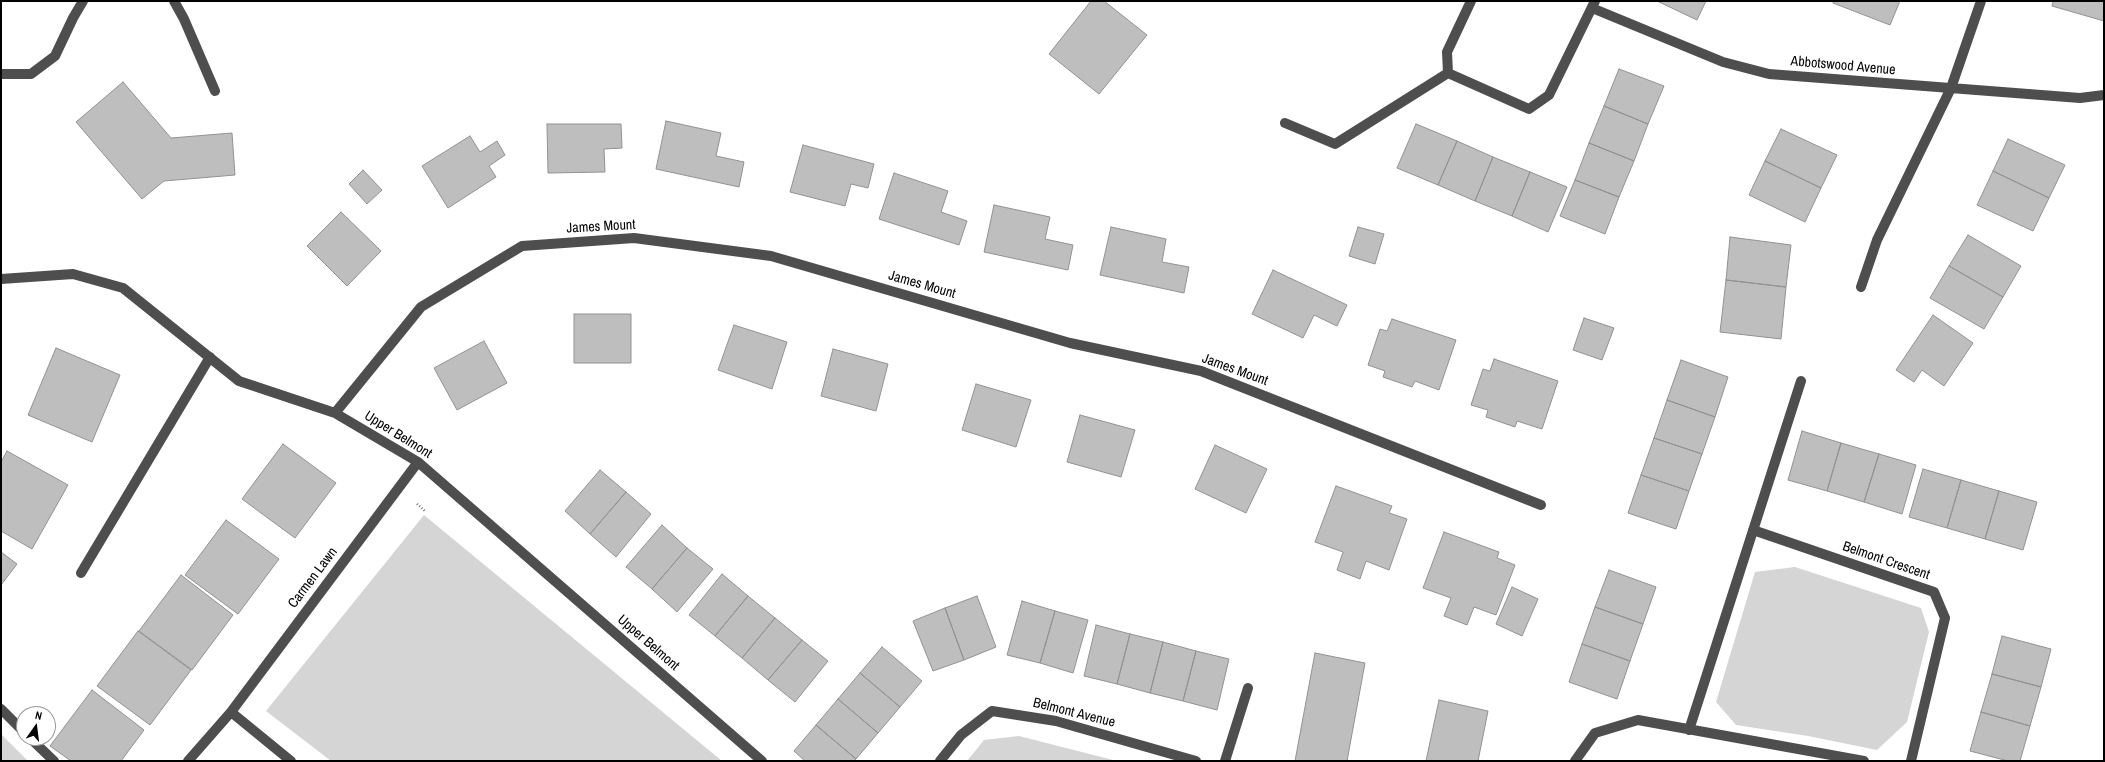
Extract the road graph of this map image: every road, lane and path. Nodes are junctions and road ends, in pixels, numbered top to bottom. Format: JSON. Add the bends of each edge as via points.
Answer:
{"nodes":[{"id":1,"x":83,"y":1,"type":"edge"},
{"id":2,"x":174,"y":1,"type":"edge"},
{"id":3,"x":1471,"y":1,"type":"edge"},
{"id":4,"x":1981,"y":1,"type":"edge"},
{"id":5,"x":1593,"y":4,"type":"edge"},
{"id":6,"x":1448,"y":73,"type":"junction"},
{"id":7,"x":1,"y":74,"type":"edge"},
{"id":8,"x":1951,"y":88,"type":"junction"},
{"id":9,"x":216,"y":91,"type":"dead end"},
{"id":10,"x":2104,"y":95,"type":"edge"},
{"id":11,"x":1285,"y":123,"type":"dead end"},
{"id":12,"x":1,"y":279,"type":"edge"},
{"id":13,"x":1862,"y":287,"type":"dead end"},
{"id":14,"x":210,"y":357,"type":"junction"},
{"id":15,"x":1801,"y":381,"type":"dead end"},
{"id":16,"x":335,"y":413,"type":"junction"},
{"id":17,"x":418,"y":462,"type":"junction"},
{"id":18,"x":1541,"y":505,"type":"dead end"},
{"id":19,"x":1753,"y":530,"type":"junction"},
{"id":20,"x":81,"y":573,"type":"dead end"},
{"id":21,"x":1248,"y":688,"type":"dead end"},
{"id":22,"x":1,"y":709,"type":"edge"},
{"id":23,"x":231,"y":712,"type":"junction"},
{"id":24,"x":16,"y":724,"type":"edge"},
{"id":25,"x":1689,"y":730,"type":"junction"},
{"id":26,"x":38,"y":746,"type":"edge"},
{"id":27,"x":54,"y":761,"type":"edge"},
{"id":28,"x":188,"y":761,"type":"edge"},
{"id":29,"x":291,"y":761,"type":"edge"},
{"id":30,"x":762,"y":761,"type":"edge"},
{"id":31,"x":940,"y":761,"type":"edge"},
{"id":32,"x":1196,"y":761,"type":"edge"},
{"id":33,"x":1225,"y":761,"type":"edge"},
{"id":34,"x":1575,"y":761,"type":"edge"},
{"id":35,"x":1864,"y":761,"type":"edge"},
{"id":36,"x":1911,"y":761,"type":"edge"}],
"edges":[{"from":1,"to":7,"type":"street","via":[[55,56],[31,74]]},
{"from":2,"to":9,"type":"street"},
{"from":3,"to":6,"type":"street","via":[[1447,52]]},
{"from":4,"to":8,"type":"street"},
{"from":5,"to":6,"type":"street","via":[[1549,95],[1529,109]]},
{"from":5,"to":8,"type":"street","name":"Abbotswood Avenue","via":[[1723,62],[1769,74]]},
{"from":6,"to":11,"type":"street","via":[[1335,144]]},
{"from":8,"to":10,"type":"street","name":"Abbotswood Avenue","via":[[2080,98]]},
{"from":8,"to":13,"type":"street","via":[[1877,240]]},
{"from":12,"to":14,"type":"street","name":"Upper Belmont","via":[[73,274],[123,288]]},
{"from":14,"to":16,"type":"street","name":"Upper Belmont","via":[[238,381]]},
{"from":14,"to":20,"type":"street"},
{"from":15,"to":19,"type":"street"},
{"from":16,"to":17,"type":"street","name":"Upper Belmont"},
{"from":16,"to":18,"type":"street","name":"James Mount","via":[[421,307],[522,246],[634,238],[771,256],[1070,343],[1201,371]]},
{"from":17,"to":23,"type":"street","name":"Carmen Lawn"},
{"from":17,"to":30,"type":"street","name":"Upper Belmont"},
{"from":19,"to":25,"type":"street"},
{"from":19,"to":36,"type":"street","name":"Belmont Crescent","via":[[1934,592],[1945,618]]},
{"from":21,"to":33,"type":"street"},
{"from":22,"to":24,"type":"street"},
{"from":23,"to":28,"type":"street","name":"Carmen Lawn"},
{"from":23,"to":29,"type":"street"},
{"from":25,"to":34,"type":"street","via":[[1638,720],[1595,733]]},
{"from":25,"to":35,"type":"street"},
{"from":26,"to":27,"type":"street"},
{"from":31,"to":32,"type":"street","name":"Belmont Avenue","via":[[961,735],[992,711],[1056,721]]}]}
